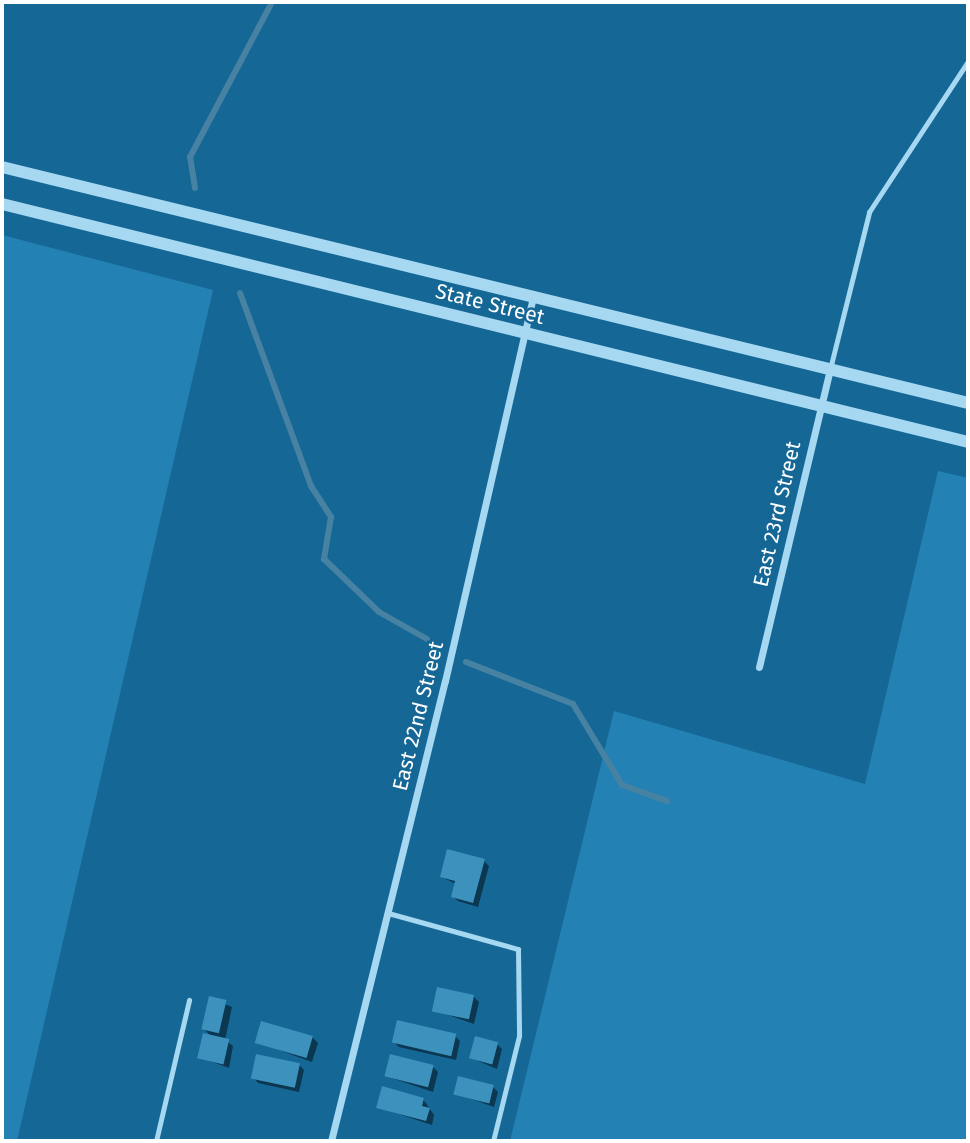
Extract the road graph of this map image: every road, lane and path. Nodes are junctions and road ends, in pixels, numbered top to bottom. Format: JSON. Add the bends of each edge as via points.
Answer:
{"nodes":[{"id":1,"x":968,"y":61,"type":"edge"},
{"id":2,"x":2,"y":167,"type":"edge"},
{"id":3,"x":2,"y":204,"type":"edge"},
{"id":4,"x":533,"y":297,"type":"junction"},
{"id":5,"x":525,"y":332,"type":"junction"},
{"id":6,"x":830,"y":369,"type":"junction"},
{"id":7,"x":968,"y":403,"type":"edge"},
{"id":8,"x":821,"y":406,"type":"junction"},
{"id":9,"x":968,"y":442,"type":"edge"},
{"id":10,"x":759,"y":667,"type":"dead end"},
{"id":11,"x":388,"y":913,"type":"junction"},
{"id":12,"x":189,"y":1000,"type":"dead end"},
{"id":13,"x":156,"y":1141,"type":"edge"},
{"id":14,"x":331,"y":1141,"type":"edge"},
{"id":15,"x":493,"y":1141,"type":"edge"}],
"edges":[{"from":1,"to":6,"type":"lane","via":[[869,212]]},
{"from":2,"to":4,"type":"street","name":"State Street"},
{"from":3,"to":5,"type":"street","name":"State Street"},
{"from":4,"to":5,"type":"street","name":"East 22nd Street"},
{"from":4,"to":6,"type":"street","name":"State Street"},
{"from":5,"to":8,"type":"street","name":"State Street"},
{"from":5,"to":11,"type":"street","name":"East 22nd Street"},
{"from":6,"to":7,"type":"street","name":"State Street"},
{"from":6,"to":8,"type":"street","name":"East 23rd Street"},
{"from":8,"to":9,"type":"street","name":"State Street"},
{"from":8,"to":10,"type":"street","name":"East 23rd Street"},
{"from":11,"to":14,"type":"street","name":"East 22nd Street"},
{"from":11,"to":15,"type":"lane","via":[[517,949],[519,1035]]},
{"from":12,"to":13,"type":"lane"}]}
